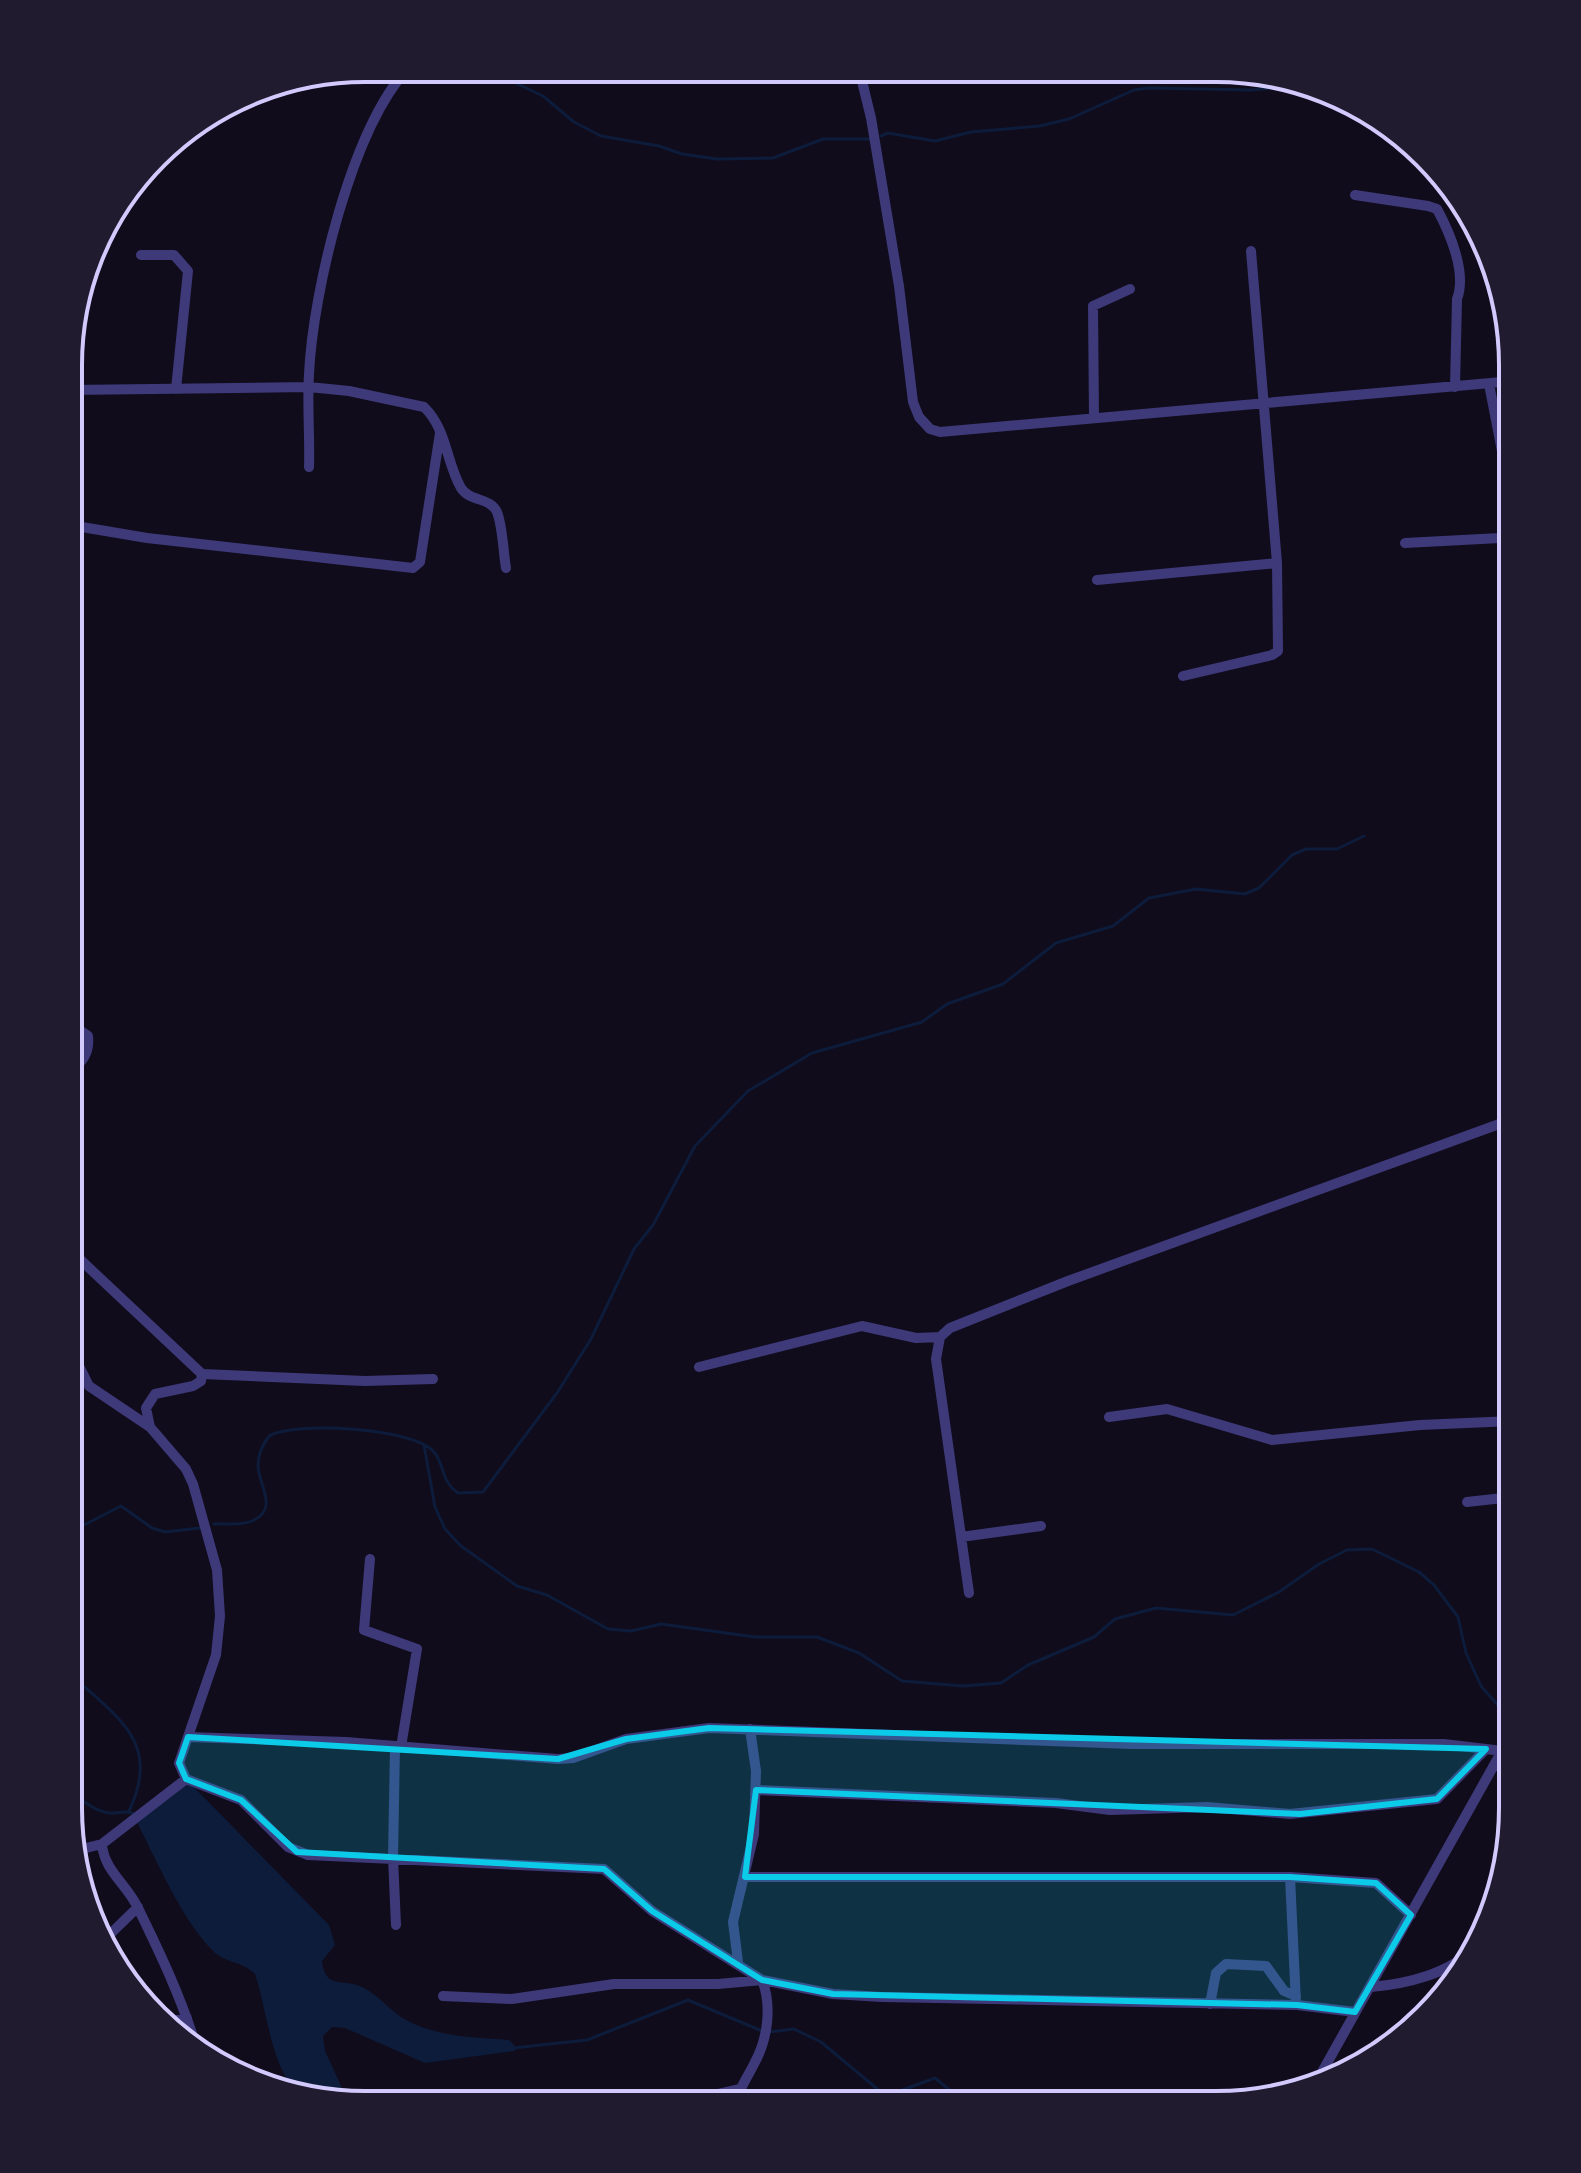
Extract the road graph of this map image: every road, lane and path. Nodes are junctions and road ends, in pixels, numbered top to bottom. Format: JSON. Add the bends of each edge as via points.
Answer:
{"nodes":[{"id":1,"x":862,"y":82,"type":"edge"},
{"id":2,"x":395,"y":83,"type":"edge"},
{"id":3,"x":1355,"y":195,"type":"dead end"},
{"id":4,"x":1251,"y":251,"type":"dead end"},
{"id":5,"x":141,"y":255,"type":"dead end"},
{"id":6,"x":1130,"y":289,"type":"dead end"},
{"id":7,"x":1499,"y":383,"type":"edge"},
{"id":8,"x":1489,"y":384,"type":"junction"},
{"id":9,"x":309,"y":387,"type":"junction"},
{"id":10,"x":1455,"y":387,"type":"junction"},
{"id":11,"x":176,"y":389,"type":"junction"},
{"id":12,"x":82,"y":390,"type":"edge"},
{"id":13,"x":1264,"y":405,"type":"junction"},
{"id":14,"x":1094,"y":418,"type":"junction"},
{"id":15,"x":440,"y":431,"type":"junction"},
{"id":16,"x":1499,"y":435,"type":"edge"},
{"id":17,"x":309,"y":467,"type":"dead end"},
{"id":18,"x":82,"y":527,"type":"edge"},
{"id":19,"x":1499,"y":538,"type":"edge"},
{"id":20,"x":1405,"y":543,"type":"dead end"},
{"id":21,"x":1277,"y":563,"type":"junction"},
{"id":22,"x":506,"y":568,"type":"dead end"},
{"id":23,"x":1097,"y":580,"type":"dead end"},
{"id":24,"x":1183,"y":676,"type":"dead end"},
{"id":25,"x":82,"y":1032,"type":"edge"},
{"id":26,"x":82,"y":1062,"type":"edge"},
{"id":27,"x":1498,"y":1124,"type":"edge"},
{"id":28,"x":82,"y":1261,"type":"edge"},
{"id":29,"x":940,"y":1337,"type":"junction"},
{"id":30,"x":699,"y":1367,"type":"dead end"},
{"id":31,"x":82,"y":1372,"type":"edge"},
{"id":32,"x":202,"y":1374,"type":"junction"},
{"id":33,"x":433,"y":1379,"type":"dead end"},
{"id":34,"x":1109,"y":1417,"type":"dead end"},
{"id":35,"x":1498,"y":1422,"type":"edge"},
{"id":36,"x":150,"y":1427,"type":"junction"},
{"id":37,"x":1498,"y":1499,"type":"edge"},
{"id":38,"x":1467,"y":1502,"type":"dead end"},
{"id":39,"x":1041,"y":1526,"type":"dead end"},
{"id":40,"x":961,"y":1537,"type":"junction"},
{"id":41,"x":370,"y":1559,"type":"dead end"},
{"id":42,"x":969,"y":1593,"type":"dead end"},
{"id":43,"x":750,"y":1729,"type":"junction"},
{"id":44,"x":188,"y":1737,"type":"junction"},
{"id":45,"x":398,"y":1747,"type":"junction"},
{"id":46,"x":1486,"y":1749,"type":"junction"},
{"id":47,"x":1498,"y":1751,"type":"edge"},
{"id":48,"x":1498,"y":1759,"type":"edge"},
{"id":49,"x":1496,"y":1763,"type":"joint"},
{"id":50,"x":186,"y":1779,"type":"junction"},
{"id":51,"x":756,"y":1790,"type":"junction"},
{"id":52,"x":102,"y":1844,"type":"junction"},
{"id":53,"x":85,"y":1848,"type":"edge"},
{"id":54,"x":393,"y":1858,"type":"junction"},
{"id":55,"x":745,"y":1877,"type":"junction"},
{"id":56,"x":1290,"y":1877,"type":"junction"},
{"id":57,"x":138,"y":1907,"type":"junction"},
{"id":58,"x":1411,"y":1915,"type":"junction"},
{"id":59,"x":396,"y":1925,"type":"dead end"},
{"id":60,"x":111,"y":1933,"type":"edge"},
{"id":61,"x":1453,"y":1961,"type":"edge"},
{"id":62,"x":738,"y":1962,"type":"junction"},
{"id":63,"x":762,"y":1980,"type":"junction"},
{"id":64,"x":1371,"y":1987,"type":"junction"},
{"id":65,"x":443,"y":1996,"type":"dead end"},
{"id":66,"x":1296,"y":2000,"type":"junction"},
{"id":67,"x":1210,"y":2004,"type":"junction"},
{"id":68,"x":1355,"y":2012,"type":"junction"},
{"id":69,"x":187,"y":2018,"type":"junction"},
{"id":70,"x":178,"y":2020,"type":"edge"},
{"id":71,"x":191,"y":2030,"type":"edge"},
{"id":72,"x":1323,"y":2069,"type":"edge"},
{"id":73,"x":739,"y":2089,"type":"joint"},
{"id":74,"x":730,"y":2091,"type":"edge"}],
"edges":[{"from":1,"to":14,"type":"street","via":[[919,417],[940,432]]},
{"from":2,"to":9,"type":"street","via":[[351,178],[319,289]]},
{"from":3,"to":10,"type":"street","via":[[1428,206],[1444,221],[1462,286],[1457,299]]},
{"from":4,"to":13,"type":"street"},
{"from":5,"to":11,"type":"street","via":[[174,255],[188,271]]},
{"from":6,"to":14,"type":"street","via":[[1093,306]]},
{"from":7,"to":8,"type":"street"},
{"from":8,"to":10,"type":"street"},
{"from":8,"to":16,"type":"street"},
{"from":9,"to":11,"type":"street"},
{"from":9,"to":15,"type":"street","via":[[410,402],[428,411]]},
{"from":9,"to":17,"type":"street"},
{"from":10,"to":13,"type":"street"},
{"from":11,"to":12,"type":"street"},
{"from":13,"to":14,"type":"street"},
{"from":13,"to":21,"type":"street"},
{"from":15,"to":18,"type":"street","via":[[427,530],[420,562],[413,568]]},
{"from":15,"to":22,"type":"street","via":[[461,489],[497,513]]},
{"from":19,"to":20,"type":"street"},
{"from":21,"to":23,"type":"street"},
{"from":21,"to":24,"type":"street","via":[[1278,651]]},
{"from":25,"to":26,"type":"street","via":[[89,1048]]},
{"from":27,"to":29,"type":"street","via":[[1068,1281],[961,1322]]},
{"from":28,"to":32,"type":"street"},
{"from":29,"to":30,"type":"street","via":[[916,1338],[862,1326]]},
{"from":29,"to":40,"type":"street","via":[[936,1359]]},
{"from":31,"to":36,"type":"street","via":[[89,1386]]},
{"from":32,"to":33,"type":"street"},
{"from":32,"to":36,"type":"street","via":[[193,1386],[155,1394],[146,1408]]},
{"from":34,"to":35,"type":"street","via":[[1167,1409],[1272,1440]]},
{"from":36,"to":44,"type":"street","via":[[186,1469],[217,1570],[216,1655]]},
{"from":37,"to":38,"type":"street"},
{"from":39,"to":40,"type":"street"},
{"from":40,"to":42,"type":"street"},
{"from":41,"to":45,"type":"street","via":[[364,1630],[417,1649]]},
{"from":43,"to":45,"type":"street","via":[[659,1734],[558,1759]]},
{"from":43,"to":46,"type":"street","via":[[1131,1744],[1444,1744]]},
{"from":43,"to":51,"type":"street"},
{"from":44,"to":45,"type":"street"},
{"from":44,"to":50,"type":"street","via":[[179,1763]]},
{"from":45,"to":54,"type":"street"},
{"from":46,"to":47,"type":"street"},
{"from":46,"to":51,"type":"street","via":[[1437,1799],[1300,1814],[1207,1807],[1110,1810]]},
{"from":48,"to":49,"type":"street"},
{"from":49,"to":58,"type":"street"},
{"from":50,"to":52,"type":"street"},
{"from":50,"to":54,"type":"street","via":[[241,1800],[297,1852]]},
{"from":51,"to":55,"type":"street"},
{"from":52,"to":53,"type":"street"},
{"from":52,"to":57,"type":"street","via":[[108,1867]]},
{"from":54,"to":59,"type":"street"},
{"from":54,"to":62,"type":"street","via":[[604,1869],[652,1911]]},
{"from":55,"to":56,"type":"street"},
{"from":55,"to":62,"type":"street","via":[[733,1922]]},
{"from":56,"to":58,"type":"street","via":[[1376,1883]]},
{"from":56,"to":66,"type":"street"},
{"from":57,"to":60,"type":"street"},
{"from":57,"to":69,"type":"street"},
{"from":58,"to":64,"type":"street"},
{"from":61,"to":64,"type":"street","via":[[1401,1984]]},
{"from":62,"to":63,"type":"street"},
{"from":63,"to":65,"type":"street","via":[[614,1984],[512,1999]]},
{"from":63,"to":67,"type":"street","via":[[882,1997]]},
{"from":63,"to":73,"type":"street","via":[[768,2008],[762,2046]]},
{"from":64,"to":68,"type":"street"},
{"from":66,"to":67,"type":"street"},
{"from":66,"to":67,"type":"street","via":[[1266,1966],[1226,1964],[1216,1973]]},
{"from":66,"to":68,"type":"street"},
{"from":68,"to":72,"type":"street"},
{"from":69,"to":70,"type":"street"},
{"from":69,"to":71,"type":"street"},
{"from":73,"to":74,"type":"street"}]}
